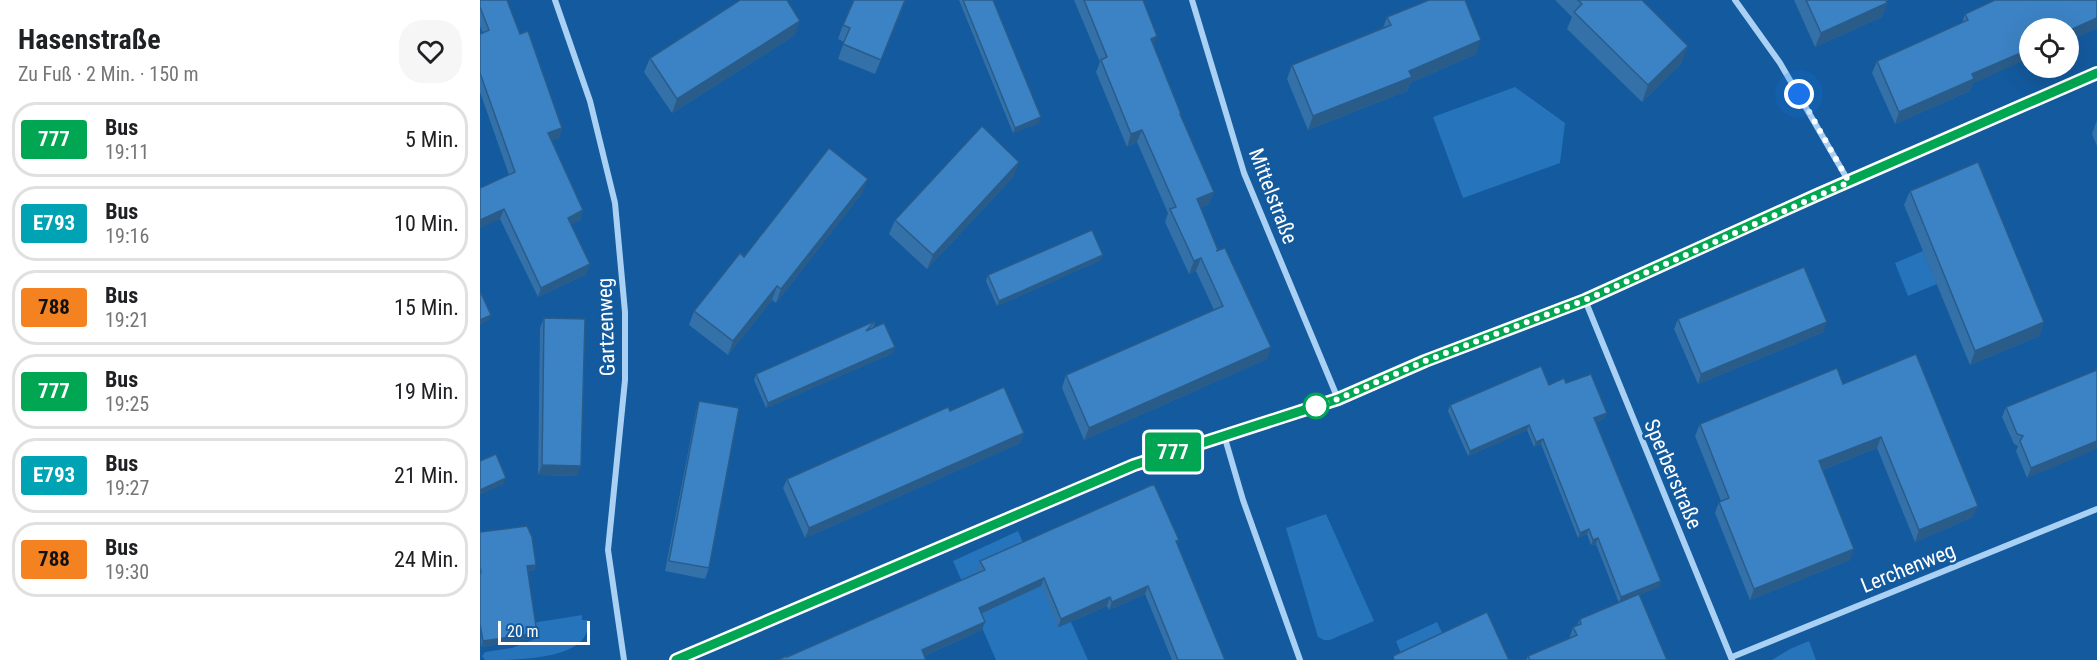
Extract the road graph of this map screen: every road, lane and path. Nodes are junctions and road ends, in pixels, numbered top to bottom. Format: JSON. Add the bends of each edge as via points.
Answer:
{"nodes":[{"id":1,"x":555,"y":0,"type":"edge"},
{"id":2,"x":1192,"y":0,"type":"edge"},
{"id":3,"x":1735,"y":0,"type":"edge"},
{"id":4,"x":2097,"y":73,"type":"edge"},
{"id":5,"x":1849,"y":182,"type":"junction"},
{"id":6,"x":1585,"y":300,"type":"junction"},
{"id":7,"x":1338,"y":399,"type":"junction"},
{"id":8,"x":1224,"y":435,"type":"junction"},
{"id":9,"x":2097,"y":509,"type":"edge"},
{"id":10,"x":1732,"y":659,"type":"edge"},
{"id":11,"x":624,"y":660,"type":"edge"},
{"id":12,"x":676,"y":660,"type":"edge"},
{"id":13,"x":1300,"y":660,"type":"edge"}],
"edges":[{"from":1,"to":11,"type":"street","name":"Gartzenweg","via":[[590,101],[615,203],[625,312],[625,380],[608,550]]},
{"from":2,"to":7,"type":"street","name":"Mittelstraße","via":[[1244,173]]},
{"from":3,"to":5,"type":"street","via":[[1780,63]]},
{"from":4,"to":5,"type":"street"},
{"from":5,"to":6,"type":"street"},
{"from":6,"to":7,"type":"street"},
{"from":6,"to":10,"type":"street","name":"Sperberstraße"},
{"from":7,"to":8,"type":"street"},
{"from":8,"to":12,"type":"street","via":[[1134,465]]},
{"from":8,"to":13,"type":"street"},
{"from":9,"to":10,"type":"street","name":"Lerchenweg"}]}
